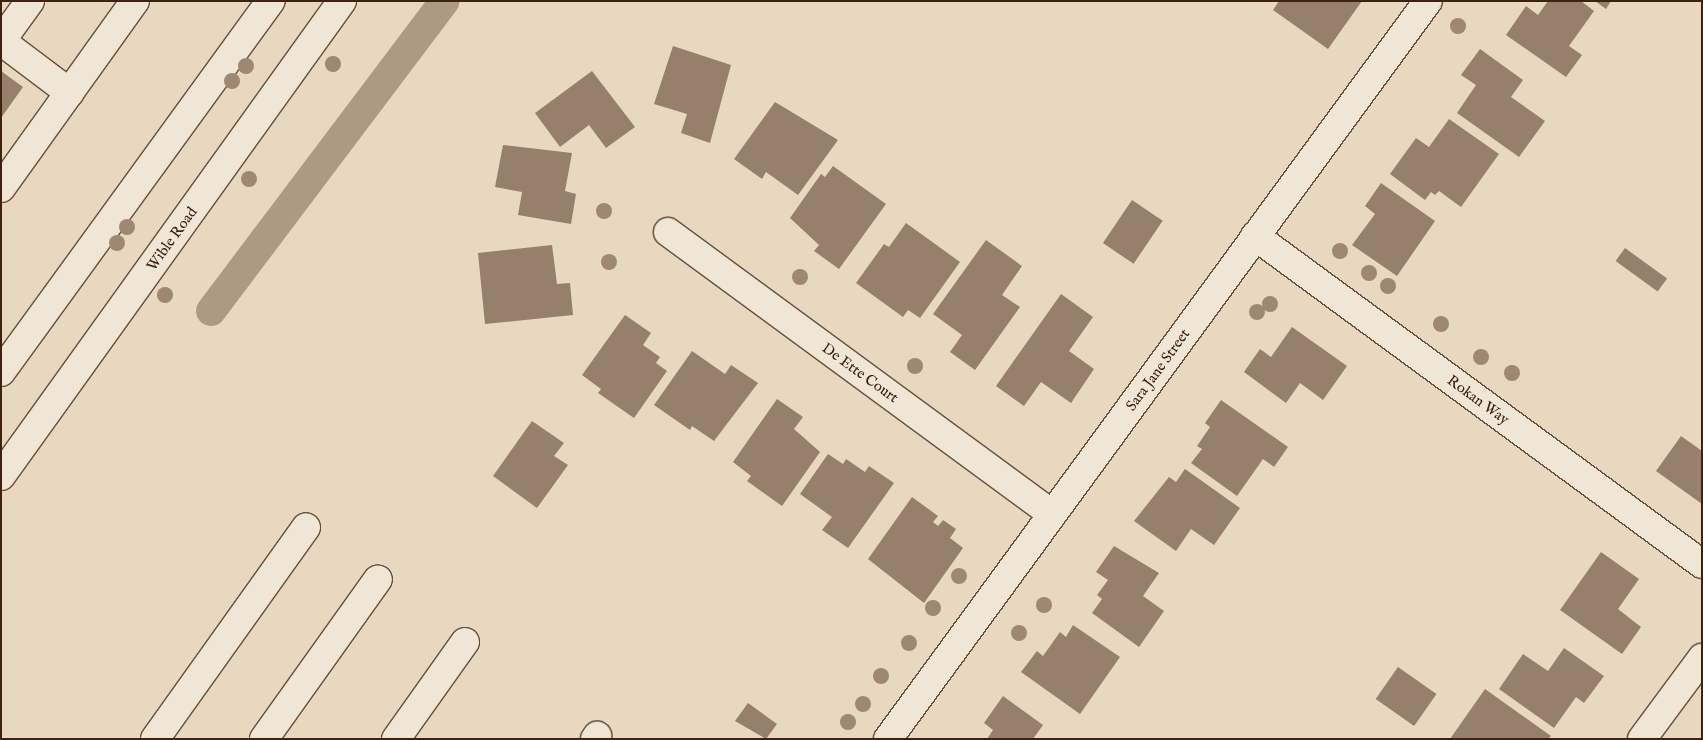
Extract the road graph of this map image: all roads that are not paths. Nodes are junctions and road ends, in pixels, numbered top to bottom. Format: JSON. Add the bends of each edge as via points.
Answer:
{"nodes":[{"id":1,"x":30,"y":1,"type":"edge"},
{"id":2,"x":135,"y":1,"type":"edge"},
{"id":3,"x":271,"y":1,"type":"edge"},
{"id":4,"x":342,"y":1,"type":"edge"},
{"id":5,"x":1428,"y":1,"type":"edge"},
{"id":6,"x":70,"y":93,"type":"junction"},
{"id":7,"x":1,"y":188,"type":"edge"},
{"id":8,"x":668,"y":232,"type":"dead end"},
{"id":9,"x":1255,"y":236,"type":"junction"},
{"id":10,"x":1,"y":372,"type":"edge"},
{"id":11,"x":6,"y":460,"type":"edge"},
{"id":12,"x":1052,"y":514,"type":"junction"},
{"id":13,"x":306,"y":527,"type":"dead end"},
{"id":14,"x":1702,"y":564,"type":"edge"},
{"id":15,"x":378,"y":579,"type":"dead end"},
{"id":16,"x":466,"y":642,"type":"dead end"},
{"id":17,"x":1702,"y":658,"type":"edge"},
{"id":18,"x":155,"y":739,"type":"edge"},
{"id":19,"x":264,"y":739,"type":"edge"},
{"id":20,"x":396,"y":739,"type":"edge"},
{"id":21,"x":888,"y":739,"type":"edge"},
{"id":22,"x":1642,"y":739,"type":"edge"}],
"edges":[{"from":1,"to":6,"type":"street","via":[[1,42]]},
{"from":2,"to":6,"type":"street"},
{"from":3,"to":10,"type":"street"},
{"from":4,"to":11,"type":"street","name":"Wible Road"},
{"from":5,"to":9,"type":"street","name":"Sara Jane Street"},
{"from":6,"to":7,"type":"street"},
{"from":8,"to":12,"type":"street","name":"De Ette Court"},
{"from":9,"to":12,"type":"street","name":"Sara Jane Street"},
{"from":9,"to":14,"type":"street","name":"Rokan Way"},
{"from":12,"to":21,"type":"street","name":"Sara Jane Street"},
{"from":13,"to":18,"type":"street"},
{"from":15,"to":19,"type":"street"},
{"from":16,"to":20,"type":"street"},
{"from":17,"to":22,"type":"street"}]}
